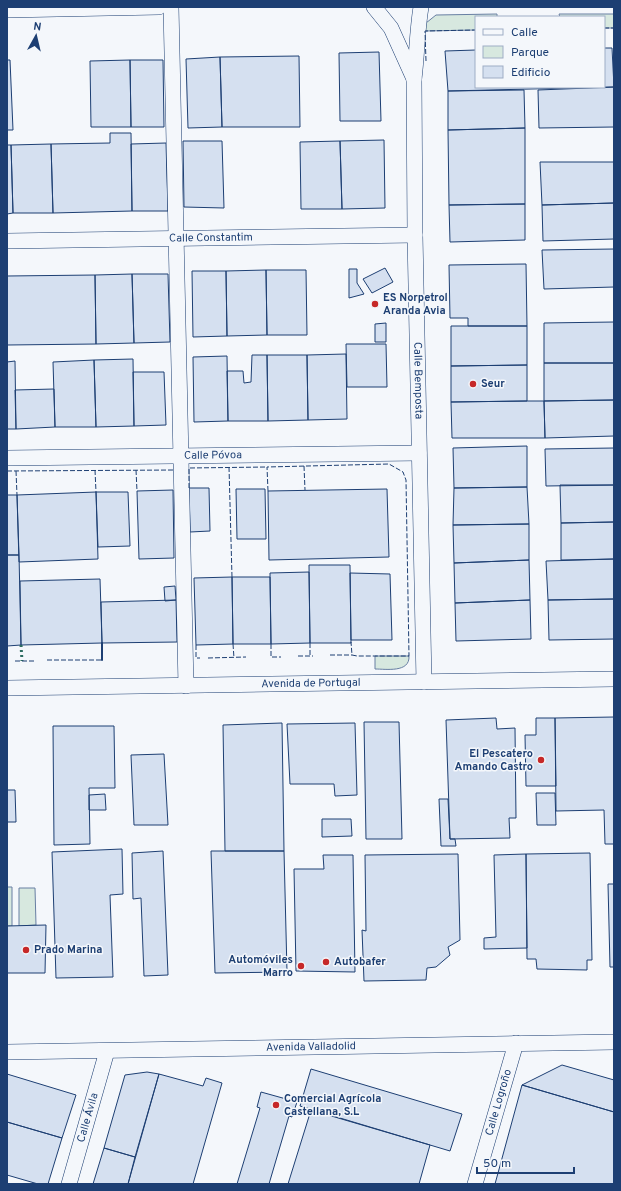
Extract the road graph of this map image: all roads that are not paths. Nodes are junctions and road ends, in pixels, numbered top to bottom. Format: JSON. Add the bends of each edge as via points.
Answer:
{"nodes":[{"id":1,"x":159,"y":7,"type":"edge"},
{"id":2,"x":172,"y":7,"type":"edge"},
{"id":3,"x":374,"y":7,"type":"edge"},
{"id":4,"x":421,"y":7,"type":"edge"},
{"id":5,"x":7,"y":10,"type":"edge"},
{"id":6,"x":414,"y":79,"type":"junction"},
{"id":7,"x":415,"y":235,"type":"junction"},
{"id":8,"x":176,"y":239,"type":"junction"},
{"id":9,"x":7,"y":241,"type":"edge"},
{"id":10,"x":419,"y":453,"type":"junction"},
{"id":11,"x":180,"y":456,"type":"junction"},
{"id":12,"x":7,"y":458,"type":"edge"},
{"id":13,"x":614,"y":679,"type":"edge"},
{"id":14,"x":424,"y":682,"type":"junction"},
{"id":15,"x":186,"y":686,"type":"junction"},
{"id":16,"x":7,"y":688,"type":"edge"},
{"id":17,"x":614,"y":1042,"type":"edge"},
{"id":18,"x":516,"y":1043,"type":"junction"},
{"id":19,"x":107,"y":1051,"type":"junction"},
{"id":20,"x":7,"y":1052,"type":"edge"},
{"id":21,"x":69,"y":1184,"type":"edge"},
{"id":22,"x":475,"y":1184,"type":"edge"}],
"edges":[{"from":1,"to":5,"type":"street"},
{"from":2,"to":8,"type":"street"},
{"from":3,"to":6,"type":"street","name":"Calle Bemposta","via":[[391,28]]},
{"from":4,"to":6,"type":"street","name":"Calle Bemposta"},
{"from":6,"to":7,"type":"street","name":"Calle Bemposta"},
{"from":7,"to":8,"type":"street","name":"Calle Constantim"},
{"from":7,"to":10,"type":"street","name":"Calle Bemposta"},
{"from":8,"to":9,"type":"street","name":"Calle Constantim"},
{"from":8,"to":11,"type":"street"},
{"from":10,"to":11,"type":"street","name":"Calle Póvoa"},
{"from":10,"to":14,"type":"street","name":"Calle Bemposta"},
{"from":11,"to":12,"type":"street","name":"Calle Póvoa"},
{"from":11,"to":15,"type":"street"},
{"from":13,"to":14,"type":"street","name":"Avenida de Portugal"},
{"from":14,"to":15,"type":"street","name":"Avenida de Portugal"},
{"from":15,"to":16,"type":"street","name":"Avenida de Portugal"},
{"from":17,"to":18,"type":"street","name":"Avenida Valladolid"},
{"from":18,"to":19,"type":"street","name":"Avenida Valladolid"},
{"from":18,"to":22,"type":"street","name":"Calle Logroño"},
{"from":19,"to":20,"type":"street","name":"Avenida Valladolid"},
{"from":19,"to":21,"type":"street","name":"Calle Ávila"}]}
